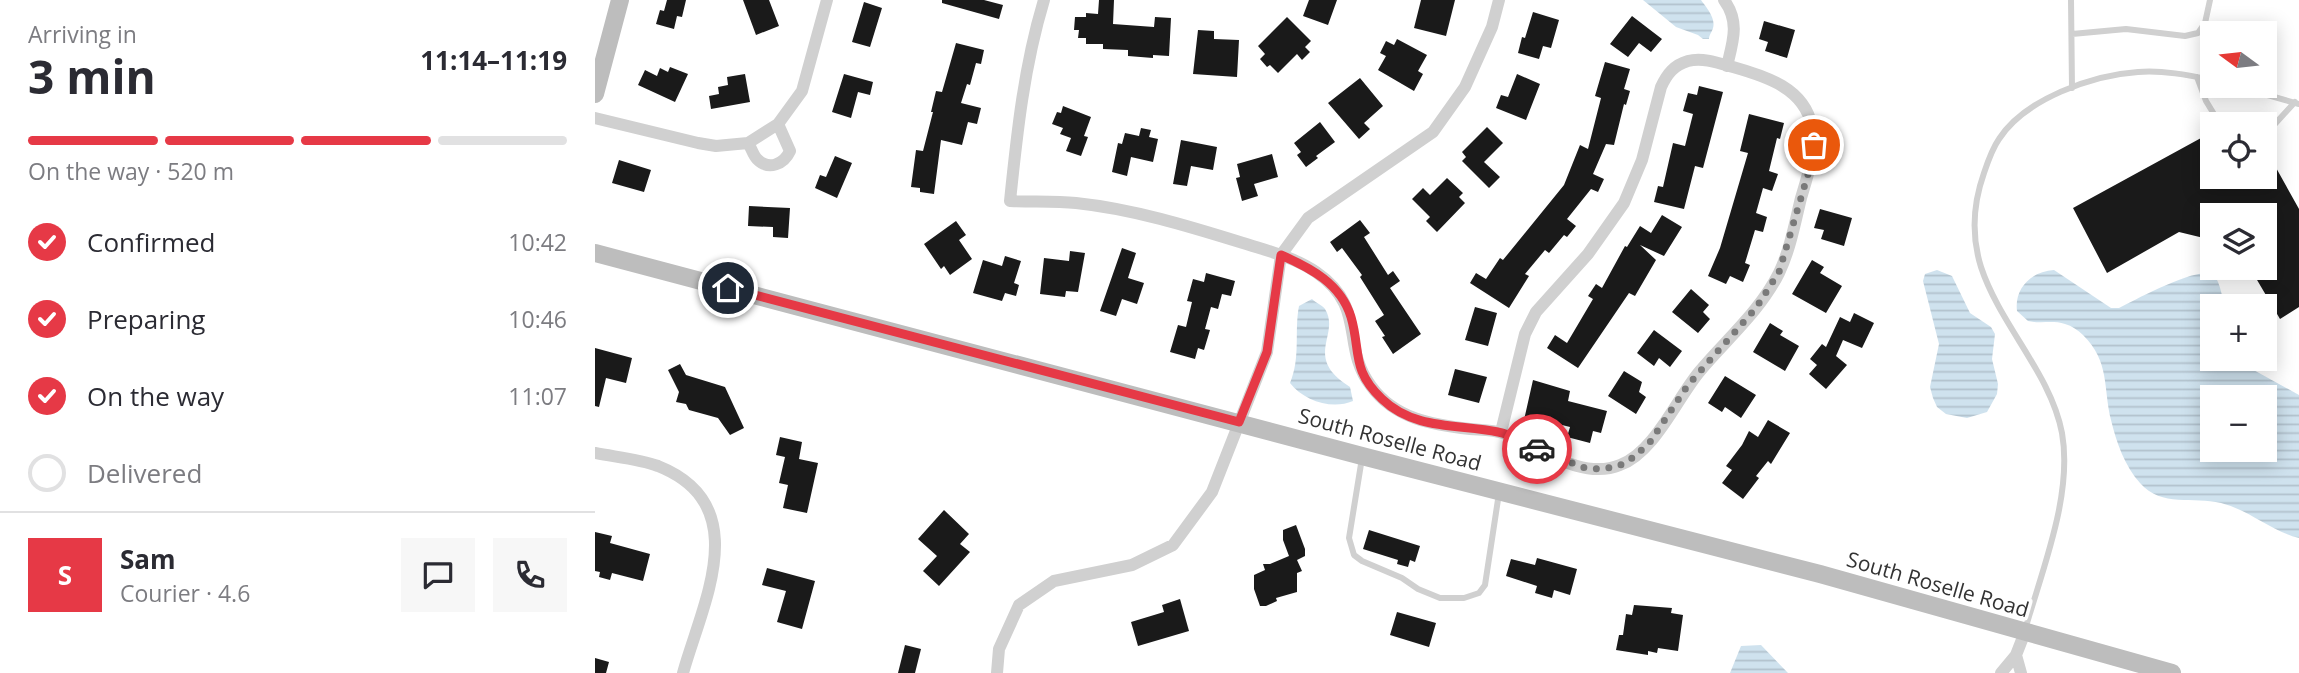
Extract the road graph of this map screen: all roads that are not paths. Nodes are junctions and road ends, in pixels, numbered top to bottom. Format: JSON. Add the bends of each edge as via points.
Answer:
{"nodes":[{"id":1,"x":620,"y":0,"type":"edge"},
{"id":2,"x":827,"y":0,"type":"edge"},
{"id":3,"x":1044,"y":0,"type":"edge"},
{"id":4,"x":1499,"y":0,"type":"edge"},
{"id":5,"x":1724,"y":0,"type":"edge"},
{"id":6,"x":2071,"y":0,"type":"edge"},
{"id":7,"x":2210,"y":0,"type":"edge"},
{"id":8,"x":2071,"y":34,"type":"junction"},
{"id":9,"x":1727,"y":66,"type":"junction"},
{"id":10,"x":2197,"y":77,"type":"junction"},
{"id":11,"x":2200,"y":77,"type":"edge"},
{"id":12,"x":2072,"y":88,"type":"junction"},
{"id":13,"x":595,"y":94,"type":"edge"},
{"id":14,"x":2277,"y":97,"type":"edge"},
{"id":15,"x":2297,"y":103,"type":"edge"},
{"id":16,"x":2213,"y":112,"type":"edge"},
{"id":17,"x":595,"y":118,"type":"edge"},
{"id":18,"x":2277,"y":122,"type":"edge"},
{"id":19,"x":778,"y":124,"type":"junction"},
{"id":20,"x":748,"y":143,"type":"junction"},
{"id":21,"x":595,"y":253,"type":"edge"},
{"id":22,"x":1281,"y":255,"type":"junction"},
{"id":23,"x":1239,"y":422,"type":"junction"},
{"id":24,"x":1501,"y":432,"type":"junction"},
{"id":25,"x":595,"y":453,"type":"edge"},
{"id":26,"x":1362,"y":456,"type":"junction"},
{"id":27,"x":1500,"y":492,"type":"junction"},
{"id":28,"x":2025,"y":632,"type":"junction"},
{"id":29,"x":2016,"y":656,"type":"junction"},
{"id":30,"x":683,"y":673,"type":"edge"},
{"id":31,"x":997,"y":673,"type":"edge"},
{"id":32,"x":2000,"y":673,"type":"edge"},
{"id":33,"x":2021,"y":673,"type":"edge"},
{"id":34,"x":2172,"y":673,"type":"edge"}],
"edges":[{"from":1,"to":13,"type":"main road"},
{"from":2,"to":19,"type":"street","via":[[802,92]]},
{"from":3,"to":22,"type":"street","via":[[1019,115],[1010,201],[1076,203],[1151,216]]},
{"from":4,"to":22,"type":"street","via":[[1465,87],[1433,132],[1308,218]]},
{"from":5,"to":9,"type":"street","via":[[1735,23]]},
{"from":6,"to":8,"type":"lane"},
{"from":7,"to":8,"type":"lane","via":[[2198,33],[2185,36],[2126,29]]},
{"from":8,"to":12,"type":"lane"},
{"from":9,"to":24,"type":"street","via":[[1699,59],[1685,61],[1666,76],[1624,204],[1588,254],[1536,312],[1525,334]]},
{"from":9,"to":24,"type":"street","via":[[1781,85],[1796,97],[1812,124],[1811,164],[1787,252],[1772,285],[1688,385],[1650,442],[1619,466],[1585,468]]},
{"from":10,"to":11,"type":"lane"},
{"from":10,"to":12,"type":"lane","via":[[2140,71]]},
{"from":10,"to":16,"type":"lane"},
{"from":12,"to":28,"type":"lane","via":[[2052,95],[2010,125],[1989,157],[1975,205],[1976,246],[1991,293],[2046,387],[2062,436],[2061,494]]},
{"from":14,"to":15,"type":"lane"},
{"from":15,"to":18,"type":"lane"},
{"from":17,"to":20,"type":"street","via":[[716,146]]},
{"from":19,"to":20,"type":"street"},
{"from":19,"to":20,"type":"street","via":[[790,151],[786,160],[768,165],[758,160]]},
{"from":21,"to":23,"type":"main road","name":"South Roselle Road"},
{"from":22,"to":23,"type":"street","via":[[1267,352]]},
{"from":22,"to":24,"type":"street","via":[[1316,272],[1344,299],[1358,365],[1382,400],[1435,425]]},
{"from":23,"to":26,"type":"main road","name":"South Roselle Road"},
{"from":23,"to":31,"type":"street","via":[[1212,492],[1173,545],[1132,565],[1054,581],[1019,605],[999,649]]},
{"from":25,"to":30,"type":"street","via":[[658,466],[681,479],[705,506],[716,552],[713,580]]},
{"from":26,"to":27,"type":"main road","name":"South Roselle Road"},
{"from":26,"to":27,"type":"lane","via":[[1349,538],[1354,555],[1440,598],[1464,598],[1479,593],[1485,585]]},
{"from":27,"to":28,"type":"main road","name":"South Roselle Road"},
{"from":28,"to":29,"type":"street"},
{"from":28,"to":34,"type":"main road","name":"South Roselle Road"},
{"from":29,"to":32,"type":"street"},
{"from":29,"to":33,"type":"street"}]}
